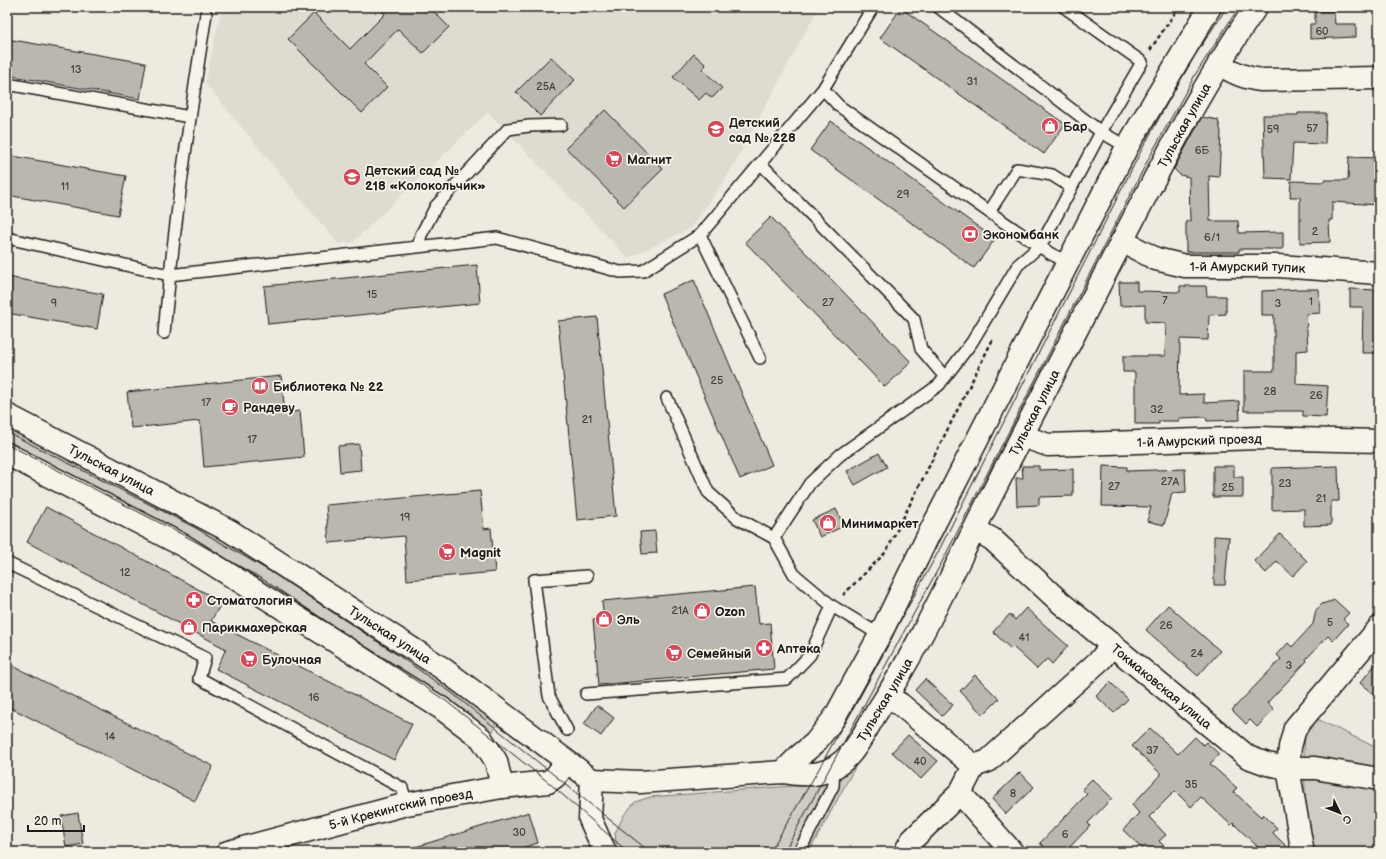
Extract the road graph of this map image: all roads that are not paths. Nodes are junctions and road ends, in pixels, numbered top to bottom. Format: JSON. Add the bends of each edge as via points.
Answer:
{"nodes":[{"id":1,"x":873,"y":7,"type":"edge"},
{"id":2,"x":938,"y":7,"type":"edge"},
{"id":3,"x":1064,"y":7,"type":"edge"},
{"id":4,"x":1210,"y":7,"type":"edge"},
{"id":5,"x":1256,"y":7,"type":"edge"},
{"id":6,"x":206,"y":14,"type":"dead end"},
{"id":7,"x":1219,"y":63,"type":"junction"},
{"id":8,"x":1379,"y":78,"type":"edge"},
{"id":9,"x":7,"y":84,"type":"edge"},
{"id":10,"x":823,"y":89,"type":"junction"},
{"id":11,"x":190,"y":117,"type":"junction"},
{"id":12,"x":561,"y":126,"type":"dead end"},
{"id":13,"x":1101,"y":132,"type":"junction"},
{"id":14,"x":1127,"y":147,"type":"junction"},
{"id":15,"x":761,"y":164,"type":"junction"},
{"id":16,"x":1071,"y":187,"type":"junction"},
{"id":17,"x":989,"y":212,"type":"junction"},
{"id":18,"x":700,"y":235,"type":"junction"},
{"id":19,"x":7,"y":238,"type":"edge"},
{"id":20,"x":1122,"y":241,"type":"junction"},
{"id":21,"x":1041,"y":245,"type":"junction"},
{"id":22,"x":418,"y":247,"type":"junction"},
{"id":23,"x":1068,"y":262,"type":"junction"},
{"id":24,"x":1379,"y":273,"type":"edge"},
{"id":25,"x":169,"y":275,"type":"junction"},
{"id":26,"x":164,"y":333,"type":"dead end"},
{"id":27,"x":760,"y":358,"type":"dead end"},
{"id":28,"x":945,"y":377,"type":"junction"},
{"id":29,"x":667,"y":398,"type":"dead end"},
{"id":30,"x":7,"y":415,"type":"edge"},
{"id":31,"x":1022,"y":436,"type":"junction"},
{"id":32,"x":1379,"y":441,"type":"edge"},
{"id":33,"x":7,"y":454,"type":"edge"},
{"id":34,"x":975,"y":530,"type":"junction"},
{"id":35,"x":774,"y":538,"type":"junction"},
{"id":36,"x":7,"y":563,"type":"edge"},
{"id":37,"x":587,"y":576,"type":"dead end"},
{"id":38,"x":832,"y":606,"type":"junction"},
{"id":39,"x":1379,"y":628,"type":"edge"},
{"id":40,"x":880,"y":635,"type":"junction"},
{"id":41,"x":1112,"y":644,"type":"junction"},
{"id":42,"x":586,"y":694,"type":"dead end"},
{"id":43,"x":887,"y":696,"type":"junction"},
{"id":44,"x":567,"y":730,"type":"dead end"},
{"id":45,"x":566,"y":762,"type":"junction"},
{"id":46,"x":974,"y":766,"type":"junction"},
{"id":47,"x":1288,"y":768,"type":"junction"},
{"id":48,"x":834,"y":769,"type":"junction"},
{"id":49,"x":783,"y":772,"type":"junction"},
{"id":50,"x":1379,"y":779,"type":"edge"},
{"id":51,"x":592,"y":780,"type":"junction"},
{"id":52,"x":502,"y":787,"type":"junction"},
{"id":53,"x":960,"y":794,"type":"junction"},
{"id":54,"x":407,"y":804,"type":"junction"},
{"id":55,"x":228,"y":852,"type":"edge"},
{"id":56,"x":605,"y":852,"type":"edge"},
{"id":57,"x":799,"y":852,"type":"edge"},
{"id":58,"x":904,"y":852,"type":"edge"},
{"id":59,"x":1012,"y":852,"type":"edge"},
{"id":60,"x":1300,"y":852,"type":"edge"}],
"edges":[{"from":1,"to":10,"type":"lane"},
{"from":2,"to":13,"type":"lane"},
{"from":3,"to":13,"type":"lane","via":[[1142,62]]},
{"from":4,"to":14,"type":"street"},
{"from":5,"to":7,"type":"street","name":"Тульская улица"},
{"from":6,"to":11,"type":"lane"},
{"from":7,"to":8,"type":"street","via":[[1232,73],[1247,79]]},
{"from":7,"to":20,"type":"street","name":"Тульская улица"},
{"from":9,"to":11,"type":"lane"},
{"from":10,"to":15,"type":"lane"},
{"from":10,"to":17,"type":"lane","via":[[839,106]]},
{"from":11,"to":25,"type":"lane"},
{"from":12,"to":22,"type":"lane","via":[[529,126],[508,130],[436,206],[421,235]]},
{"from":13,"to":14,"type":"lane"},
{"from":13,"to":16,"type":"lane"},
{"from":14,"to":23,"type":"street"},
{"from":15,"to":18,"type":"lane"},
{"from":15,"to":28,"type":"lane","via":[[914,319],[921,349]]},
{"from":16,"to":17,"type":"lane","via":[[1052,175],[1017,169]]},
{"from":16,"to":21,"type":"lane"},
{"from":17,"to":21,"type":"lane"},
{"from":18,"to":22,"type":"lane","via":[[643,271],[620,272],[498,238]]},
{"from":18,"to":27,"type":"lane"},
{"from":19,"to":25,"type":"lane"},
{"from":20,"to":24,"type":"street","name":"1-й Амурский тупик","via":[[1156,259],[1185,266],[1278,266]]},
{"from":20,"to":31,"type":"street","name":"Тульская улица"},
{"from":21,"to":23,"type":"lane"},
{"from":21,"to":28,"type":"lane","via":[[1018,265],[972,342]]},
{"from":22,"to":25,"type":"lane"},
{"from":23,"to":40,"type":"street"},
{"from":25,"to":26,"type":"lane"},
{"from":28,"to":35,"type":"lane","via":[[939,385],[840,455],[810,483]]},
{"from":29,"to":35,"type":"lane","via":[[708,492],[737,518]]},
{"from":30,"to":45,"type":"street","name":"Тульская улица","via":[[230,531],[442,668]]},
{"from":31,"to":32,"type":"street","name":"1-й Амурский проезд","via":[[1048,445],[1258,438]]},
{"from":31,"to":34,"type":"street","name":"Тульская улица"},
{"from":33,"to":52,"type":"street","via":[[184,546],[441,708],[481,738],[496,762]]},
{"from":34,"to":41,"type":"street","name":"Токмаковская улица","via":[[992,539],[1061,603]]},
{"from":34,"to":43,"type":"street","name":"Тульская улица","via":[[931,619]]},
{"from":35,"to":38,"type":"lane","via":[[794,574]]},
{"from":36,"to":54,"type":"lane","via":[[205,658],[199,678],[402,788]]},
{"from":37,"to":44,"type":"lane","via":[[534,580],[549,696]]},
{"from":38,"to":40,"type":"lane"},
{"from":38,"to":42,"type":"lane","via":[[810,655],[787,679]]},
{"from":39,"to":47,"type":"street","via":[[1295,728]]},
{"from":40,"to":49,"type":"street","via":[[834,717],[815,743]]},
{"from":41,"to":46,"type":"street","via":[[1101,659],[988,761]]},
{"from":41,"to":47,"type":"street","name":"Токмаковская улица","via":[[1248,757]]},
{"from":43,"to":46,"type":"street"},
{"from":43,"to":48,"type":"street","name":"Тульская улица","via":[[851,753]]},
{"from":45,"to":51,"type":"street","name":"Тульская улица"},
{"from":45,"to":52,"type":"street","name":"5-й Крекингский проезд","via":[[548,782]]},
{"from":46,"to":53,"type":"street"},
{"from":47,"to":50,"type":"street","name":"Токмаковская улица","via":[[1315,768]]},
{"from":47,"to":60,"type":"street","via":[[1299,822],[1302,848]]},
{"from":48,"to":49,"type":"street","name":"Тульская улица","via":[[816,774],[798,775]]},
{"from":48,"to":57,"type":"lane","via":[[833,786]]},
{"from":49,"to":51,"type":"street","name":"Тульская улица","via":[[640,782]]},
{"from":51,"to":56,"type":"street","via":[[590,819]]},
{"from":52,"to":54,"type":"street","name":"5-й Крекингский проезд"},
{"from":53,"to":58,"type":"street","via":[[912,840]]},
{"from":53,"to":59,"type":"street"},
{"from":54,"to":55,"type":"street","name":"5-й Крекингский проезд"}]}
